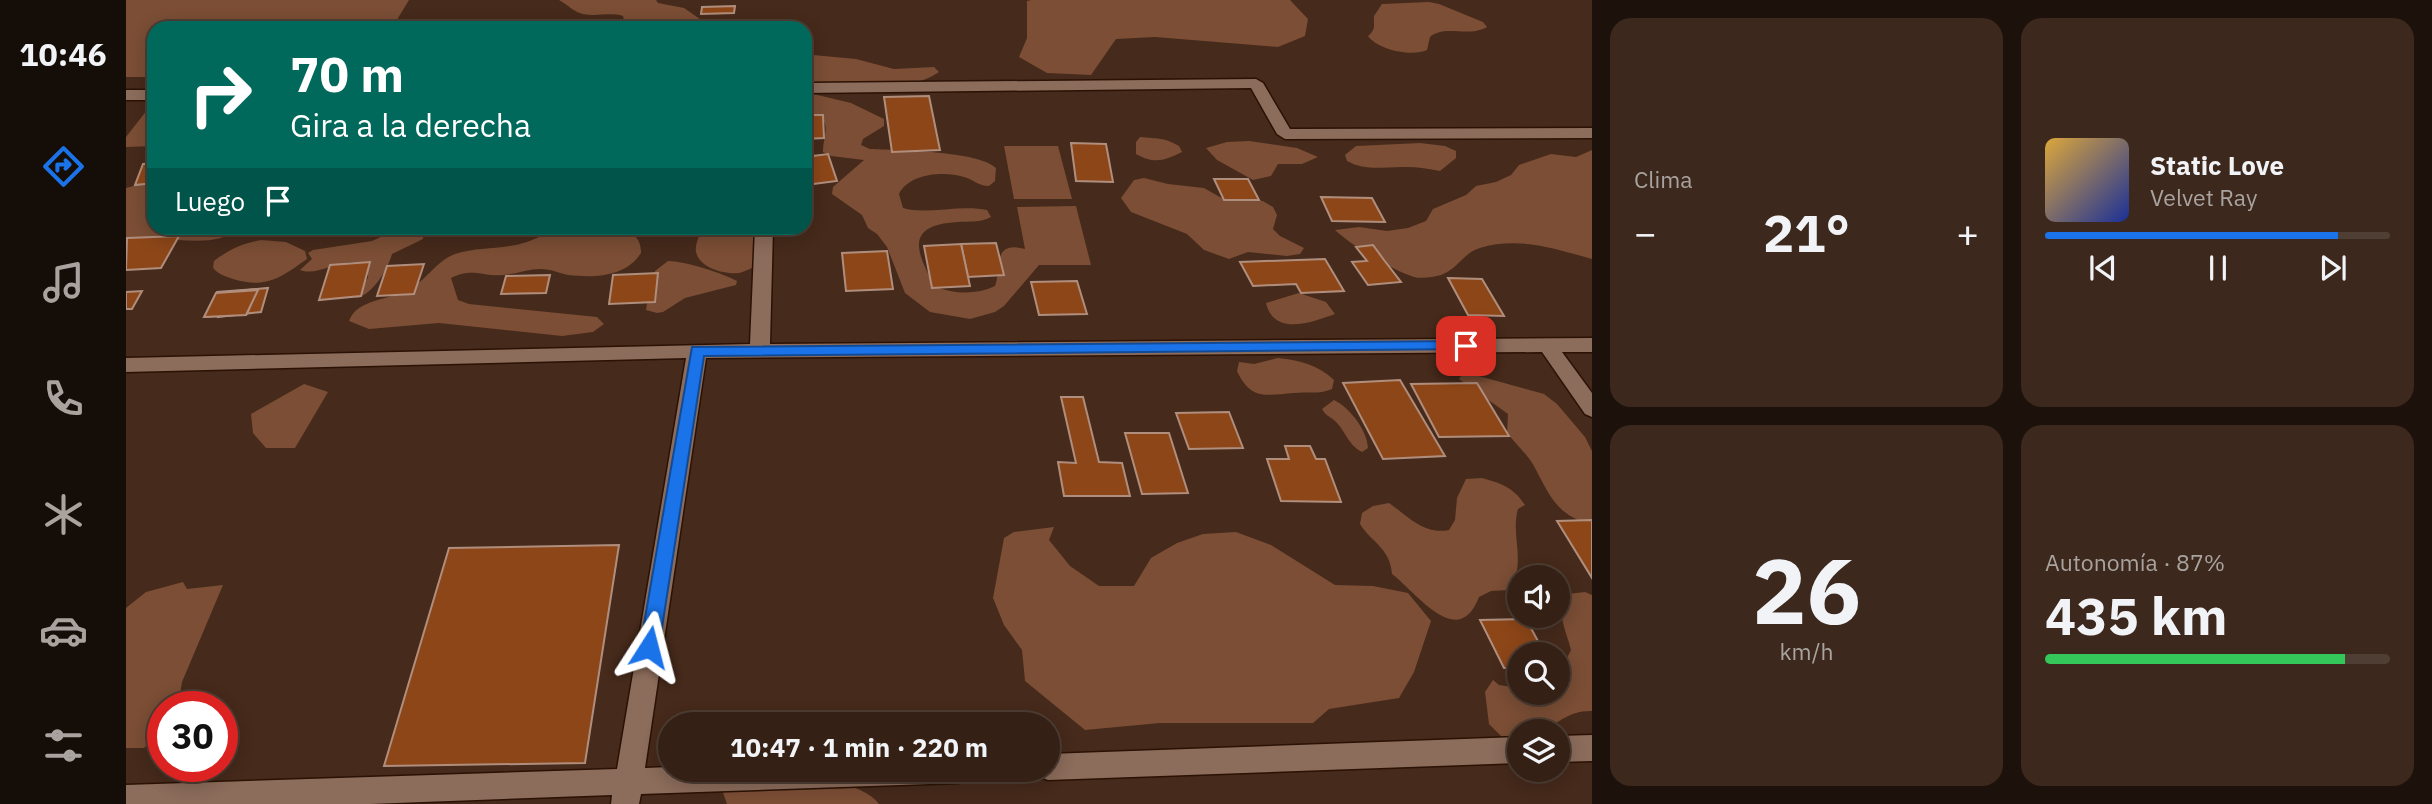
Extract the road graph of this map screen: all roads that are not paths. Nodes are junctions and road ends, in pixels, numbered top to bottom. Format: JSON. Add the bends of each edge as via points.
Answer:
{"nodes":[{"id":1,"x":812,"y":88,"type":"edge"},
{"id":2,"x":126,"y":95,"type":"edge"},
{"id":3,"x":147,"y":95,"type":"edge"},
{"id":4,"x":1592,"y":133,"type":"edge"},
{"id":5,"x":764,"y":235,"type":"edge"},
{"id":6,"x":1547,"y":345,"type":"junction"},
{"id":7,"x":1592,"y":345,"type":"edge"},
{"id":8,"x":697,"y":351,"type":"junction"},
{"id":9,"x":760,"y":351,"type":"junction"},
{"id":10,"x":126,"y":365,"type":"edge"},
{"id":11,"x":1592,"y":410,"type":"edge"},
{"id":12,"x":1592,"y":748,"type":"edge"},
{"id":13,"x":1570,"y":749,"type":"edge"},
{"id":14,"x":1507,"y":750,"type":"edge"},
{"id":15,"x":1060,"y":767,"type":"edge"},
{"id":16,"x":785,"y":782,"type":"edge"},
{"id":17,"x":626,"y":793,"type":"edge"},
{"id":18,"x":126,"y":799,"type":"edge"}],
"edges":[{"from":1,"to":4,"type":"street","via":[[1256,83],[1285,134]]},
{"from":2,"to":3,"type":"street"},
{"from":5,"to":9,"type":"street"},
{"from":6,"to":7,"type":"street"},
{"from":6,"to":9,"type":"street"},
{"from":6,"to":11,"type":"street"},
{"from":8,"to":9,"type":"street"},
{"from":8,"to":10,"type":"street"},
{"from":8,"to":17,"type":"street"},
{"from":12,"to":13,"type":"street"},
{"from":14,"to":15,"type":"street"},
{"from":16,"to":17,"type":"street"},
{"from":17,"to":18,"type":"street"}]}
